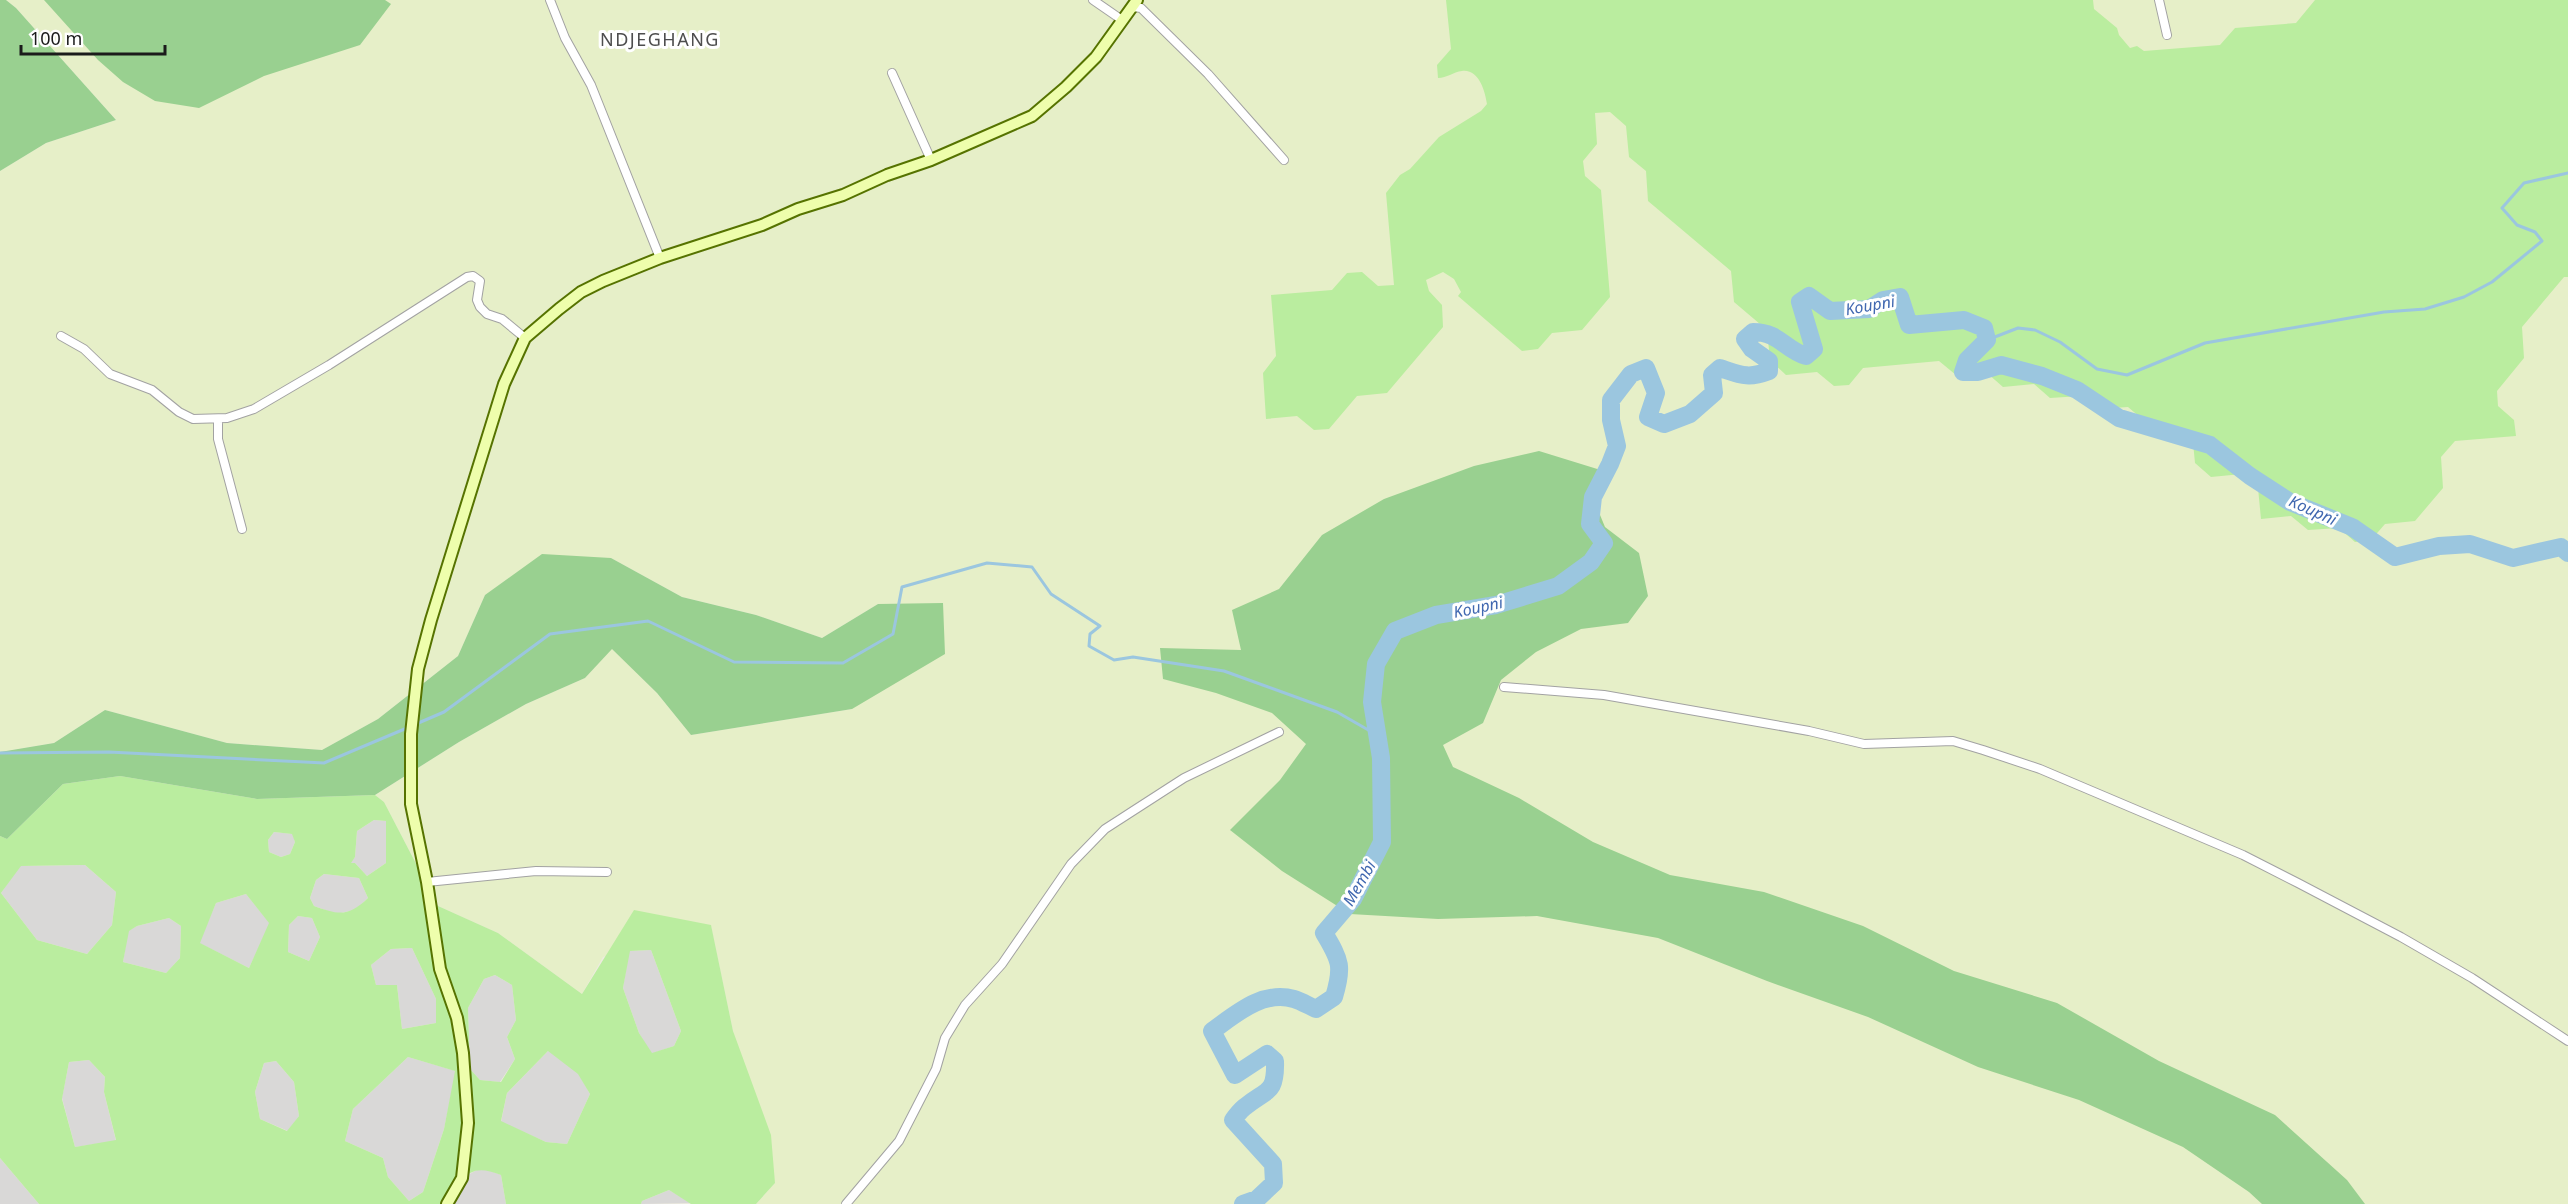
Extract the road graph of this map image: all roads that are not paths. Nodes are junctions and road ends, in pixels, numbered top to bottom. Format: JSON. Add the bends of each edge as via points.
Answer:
{"nodes":[{"id":1,"x":550,"y":0,"type":"edge"},
{"id":2,"x":1093,"y":0,"type":"edge"},
{"id":3,"x":2159,"y":0,"type":"edge"},
{"id":4,"x":1134,"y":3,"type":"edge"},
{"id":5,"x":1122,"y":20,"type":"junction"},
{"id":6,"x":2167,"y":34,"type":"dead end"},
{"id":7,"x":892,"y":73,"type":"dead end"},
{"id":8,"x":931,"y":160,"type":"junction"},
{"id":9,"x":1284,"y":160,"type":"dead end"},
{"id":10,"x":660,"y":258,"type":"junction"},
{"id":11,"x":61,"y":336,"type":"dead end"},
{"id":12,"x":525,"y":338,"type":"junction"},
{"id":13,"x":218,"y":419,"type":"junction"},
{"id":14,"x":242,"y":529,"type":"dead end"},
{"id":15,"x":1504,"y":687,"type":"dead end"},
{"id":16,"x":1279,"y":732,"type":"dead end"},
{"id":17,"x":607,"y":872,"type":"dead end"},
{"id":18,"x":427,"y":882,"type":"junction"},
{"id":19,"x":2568,"y":1041,"type":"edge"},
{"id":20,"x":447,"y":1204,"type":"edge"},
{"id":21,"x":846,"y":1204,"type":"edge"}],
"edges":[{"from":1,"to":10,"type":"street","via":[[591,85]]},
{"from":2,"to":5,"type":"street"},
{"from":3,"to":6,"type":"street"},
{"from":4,"to":5,"type":"street"},
{"from":4,"to":9,"type":"street","via":[[1208,74]]},
{"from":5,"to":8,"type":"street","via":[[1096,57],[1032,116]]},
{"from":7,"to":8,"type":"street"},
{"from":8,"to":10,"type":"street","via":[[762,225]]},
{"from":10,"to":12,"type":"street","via":[[582,292]]},
{"from":11,"to":13,"type":"street","via":[[84,349],[110,374],[152,390],[193,419]]},
{"from":12,"to":13,"type":"street","via":[[480,307],[480,282],[473,276],[467,277],[254,409]]},
{"from":12,"to":18,"type":"street","via":[[504,384],[418,669],[411,734],[411,804]]},
{"from":13,"to":14,"type":"street","via":[[218,439]]},
{"from":15,"to":19,"type":"street","via":[[1604,695],[1864,744],[1953,741],[2006,757],[2243,855],[2289,878],[2472,978]]},
{"from":16,"to":21,"type":"street","via":[[1184,778],[1106,829],[1071,864],[1002,964],[965,1005],[945,1038],[936,1069],[899,1141]]},
{"from":17,"to":18,"type":"street","via":[[536,871]]},
{"from":18,"to":20,"type":"street","via":[[440,969],[457,1018],[468,1123],[462,1178]]}]}
